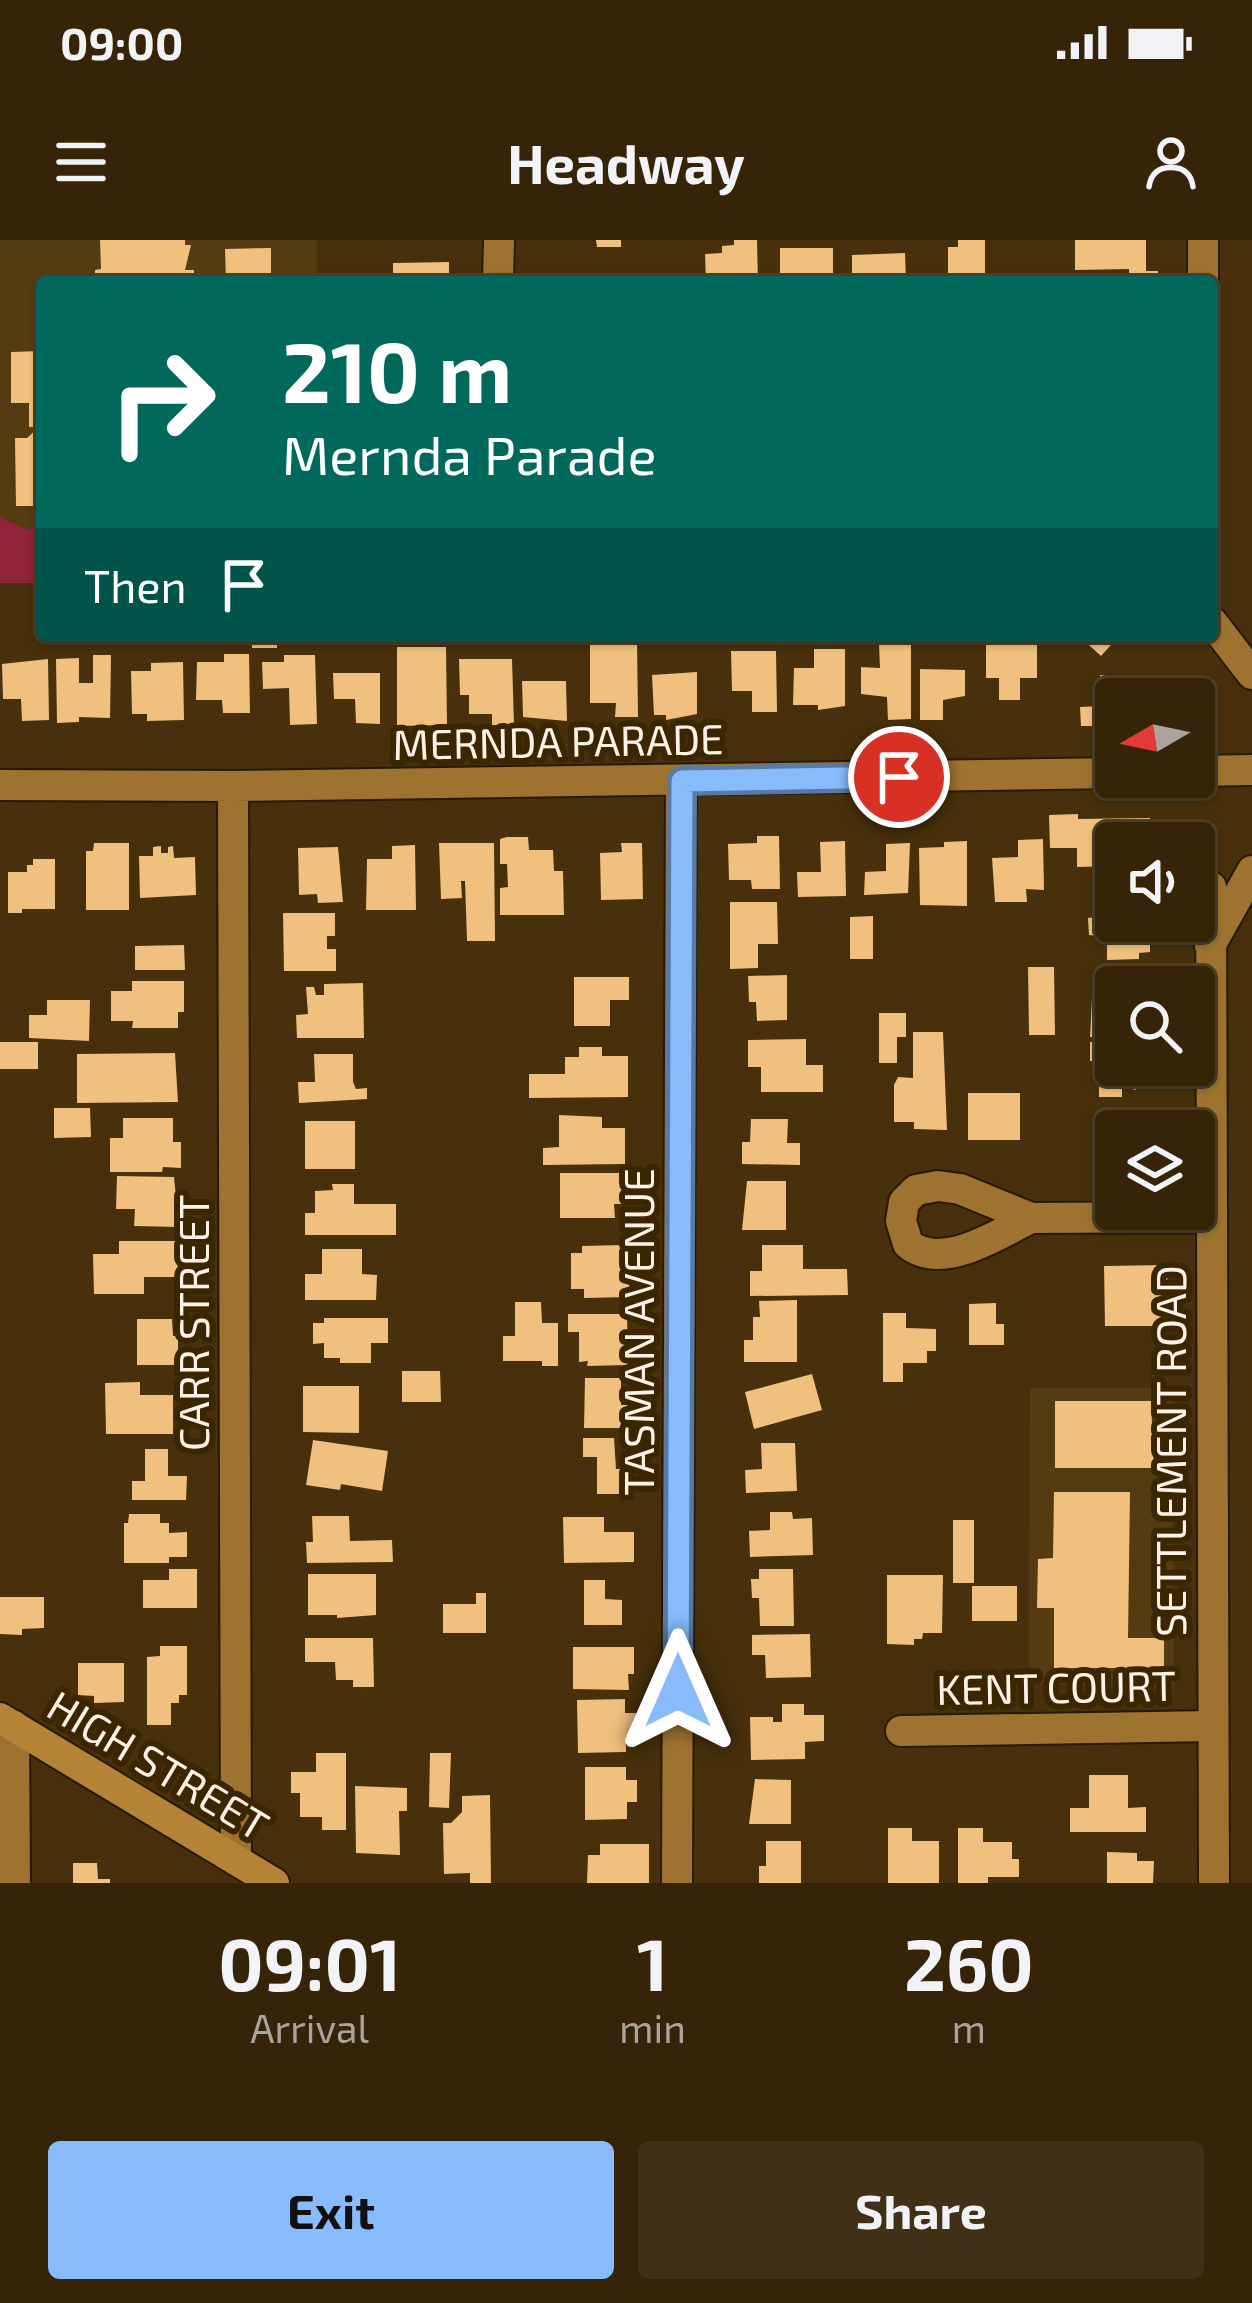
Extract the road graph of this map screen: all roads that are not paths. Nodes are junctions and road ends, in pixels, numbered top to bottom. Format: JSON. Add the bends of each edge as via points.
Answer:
{"nodes":[{"id":1,"x":500,"y":240,"type":"edge"},
{"id":2,"x":1203,"y":240,"type":"edge"},
{"id":3,"x":499,"y":276,"type":"edge"},
{"id":4,"x":1203,"y":276,"type":"edge"},
{"id":5,"x":1218,"y":628,"type":"edge"},
{"id":6,"x":1252,"y":674,"type":"edge"},
{"id":7,"x":1252,"y":770,"type":"edge"},
{"id":8,"x":1215,"y":771,"type":"edge"},
{"id":9,"x":1095,"y":773,"type":"edge"},
{"id":10,"x":682,"y":781,"type":"junction"},
{"id":11,"x":0,"y":785,"type":"edge"},
{"id":12,"x":233,"y":786,"type":"junction"},
{"id":13,"x":1252,"y":872,"type":"edge"},
{"id":14,"x":1210,"y":942,"type":"edge"},
{"id":15,"x":1210,"y":946,"type":"junction"},
{"id":16,"x":1210,"y":1110,"type":"edge"},
{"id":17,"x":1031,"y":1218,"type":"dead end"},
{"id":18,"x":1095,"y":1218,"type":"edge"},
{"id":19,"x":1210,"y":1230,"type":"edge"},
{"id":20,"x":7,"y":1722,"type":"edge"},
{"id":21,"x":1213,"y":1726,"type":"junction"},
{"id":22,"x":902,"y":1731,"type":"dead end"},
{"id":23,"x":236,"y":1860,"type":"junction"},
{"id":24,"x":15,"y":1883,"type":"edge"},
{"id":25,"x":274,"y":1883,"type":"edge"},
{"id":26,"x":677,"y":1883,"type":"edge"},
{"id":27,"x":1214,"y":1883,"type":"edge"}],
"edges":[{"from":1,"to":3,"type":"street"},
{"from":2,"to":4,"type":"street"},
{"from":5,"to":6,"type":"street"},
{"from":7,"to":8,"type":"street"},
{"from":9,"to":10,"type":"street","name":"MERNDA PARADE"},
{"from":10,"to":12,"type":"street","name":"MERNDA PARADE"},
{"from":10,"to":26,"type":"street","name":"TASMAN AVENUE"},
{"from":11,"to":12,"type":"street","name":"MERNDA PARADE"},
{"from":12,"to":23,"type":"street","name":"CARR STREET"},
{"from":13,"to":15,"type":"street","name":"SETTLEMENT ROAD"},
{"from":14,"to":15,"type":"street","name":"SETTLEMENT ROAD"},
{"from":15,"to":16,"type":"street","name":"SETTLEMENT ROAD"},
{"from":17,"to":18,"type":"street"},
{"from":19,"to":21,"type":"street","name":"SETTLEMENT ROAD"},
{"from":20,"to":23,"type":"street","name":"HIGH STREET"},
{"from":20,"to":24,"type":"street"},
{"from":21,"to":22,"type":"street","name":"KENT COURT"},
{"from":21,"to":27,"type":"street","name":"SETTLEMENT ROAD"},
{"from":23,"to":25,"type":"street","name":"HIGH STREET"}]}
